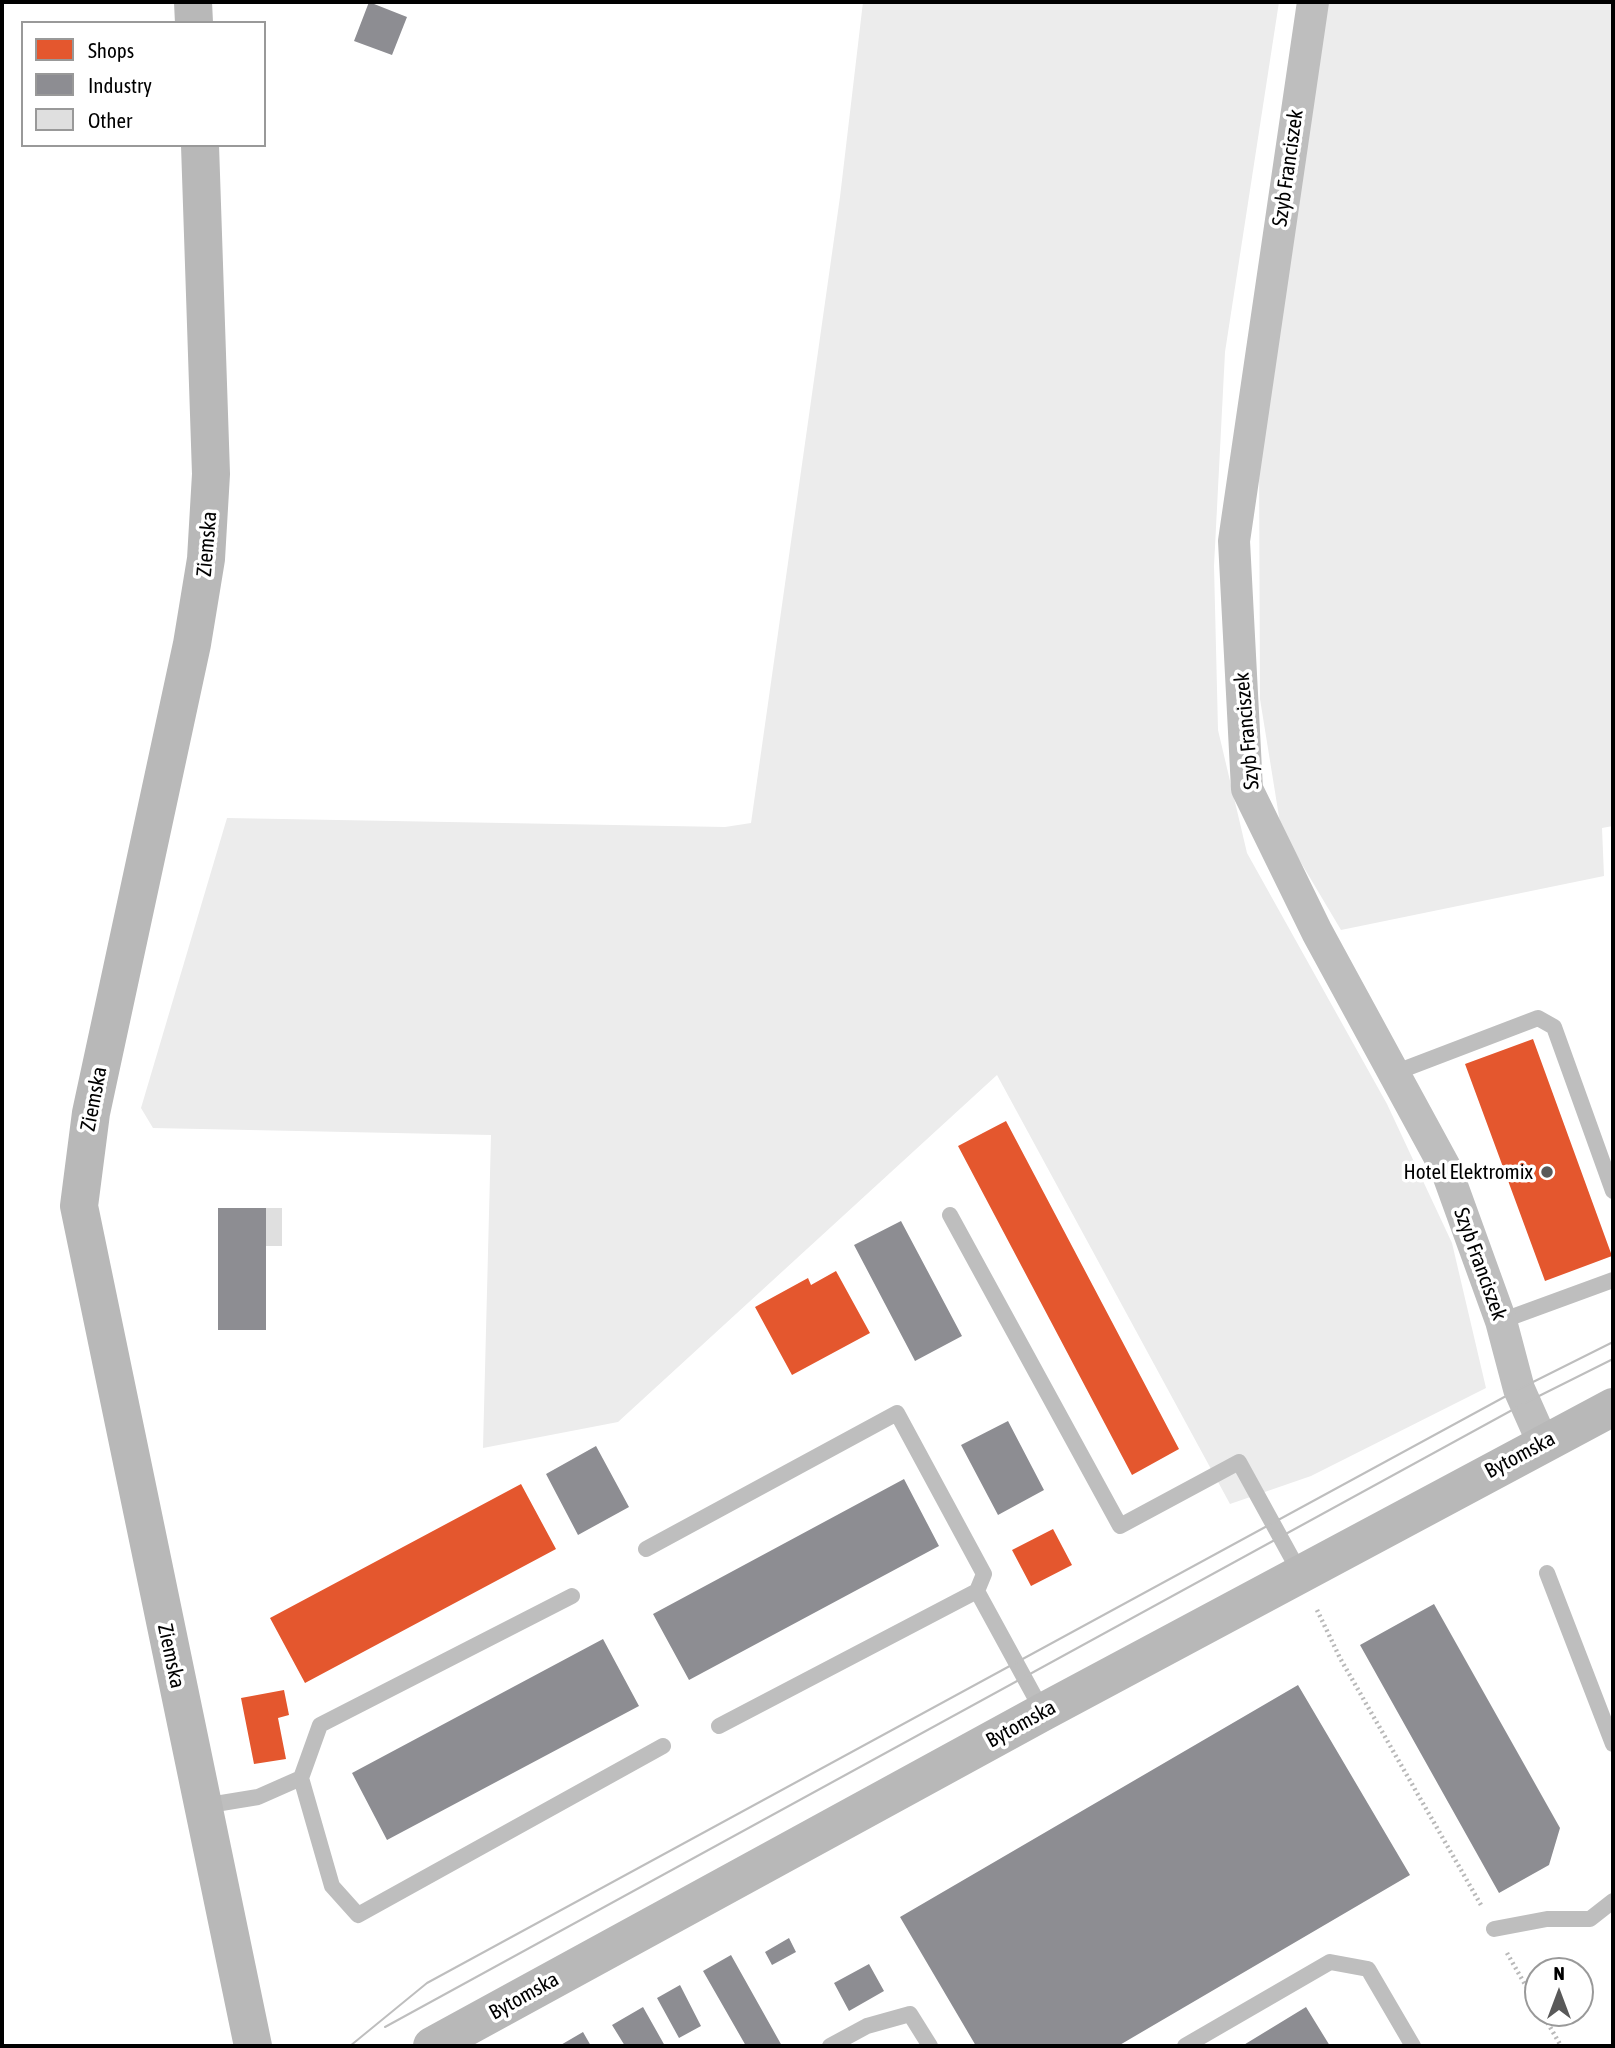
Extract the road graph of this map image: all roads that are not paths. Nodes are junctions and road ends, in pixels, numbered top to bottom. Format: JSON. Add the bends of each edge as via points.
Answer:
{"nodes":[{"id":1,"x":193,"y":2,"type":"edge"},
{"id":2,"x":1313,"y":2,"type":"edge"},
{"id":3,"x":194,"y":21,"type":"edge"},
{"id":4,"x":200,"y":147,"type":"edge"},
{"id":5,"x":1394,"y":1073,"type":"junction"},
{"id":6,"x":1613,"y":1191,"type":"edge"},
{"id":7,"x":950,"y":1215,"type":"dead end"},
{"id":8,"x":1613,"y":1280,"type":"edge"},
{"id":9,"x":1501,"y":1321,"type":"junction"},
{"id":10,"x":1613,"y":1407,"type":"edge"},
{"id":11,"x":1543,"y":1443,"type":"junction"},
{"id":12,"x":646,"y":1549,"type":"dead end"},
{"id":13,"x":1300,"y":1573,"type":"junction"},
{"id":14,"x":1547,"y":1573,"type":"dead end"},
{"id":15,"x":977,"y":1591,"type":"junction"},
{"id":16,"x":572,"y":1597,"type":"dead end"},
{"id":17,"x":1043,"y":1712,"type":"junction"},
{"id":18,"x":719,"y":1726,"type":"dead end"},
{"id":19,"x":1613,"y":1744,"type":"edge"},
{"id":20,"x":663,"y":1746,"type":"dead end"},
{"id":21,"x":301,"y":1777,"type":"junction"},
{"id":22,"x":203,"y":1806,"type":"junction"},
{"id":23,"x":1613,"y":1900,"type":"edge"},
{"id":24,"x":1494,"y":1929,"type":"road end"},
{"id":25,"x":457,"y":2040,"type":"edge"},
{"id":26,"x":253,"y":2046,"type":"edge"},
{"id":27,"x":830,"y":2046,"type":"edge"},
{"id":28,"x":930,"y":2046,"type":"edge"},
{"id":29,"x":1185,"y":2046,"type":"edge"},
{"id":30,"x":1413,"y":2046,"type":"edge"}],
"edges":[{"from":1,"to":3,"type":"street"},
{"from":2,"to":5,"type":"street","name":"Szyb Franciszek","via":[[1234,541],[1247,789],[1317,932]]},
{"from":4,"to":22,"type":"street","name":"Ziemska","via":[[211,474],[206,559],[192,644],[90,1113],[79,1206]]},
{"from":5,"to":6,"type":"lane","via":[[1538,1018],[1554,1027]]},
{"from":5,"to":9,"type":"street","name":"Szyb Franciszek","via":[[1446,1169]]},
{"from":7,"to":13,"type":"lane","via":[[1120,1526],[1239,1462]]},
{"from":8,"to":9,"type":"lane"},
{"from":9,"to":11,"type":"street","name":"Szyb Franciszek","via":[[1519,1389]]},
{"from":10,"to":11,"type":"street","name":"Bytomska"},
{"from":11,"to":13,"type":"street","name":"Bytomska"},
{"from":12,"to":15,"type":"lane","via":[[897,1413],[984,1574]]},
{"from":13,"to":17,"type":"street","name":"Bytomska"},
{"from":14,"to":19,"type":"lane"},
{"from":15,"to":17,"type":"lane"},
{"from":15,"to":18,"type":"lane"},
{"from":16,"to":21,"type":"lane","via":[[320,1725]]},
{"from":17,"to":25,"type":"street","name":"Bytomska"},
{"from":20,"to":21,"type":"lane","via":[[358,1915],[332,1886]]},
{"from":21,"to":22,"type":"lane","via":[[258,1797]]},
{"from":22,"to":26,"type":"street","name":"Ziemska"},
{"from":23,"to":24,"type":"lane","via":[[1591,1919],[1547,1919]]},
{"from":27,"to":28,"type":"lane","via":[[867,2026],[910,2014]]},
{"from":29,"to":30,"type":"lane","via":[[1330,1962],[1368,1969]]}]}
